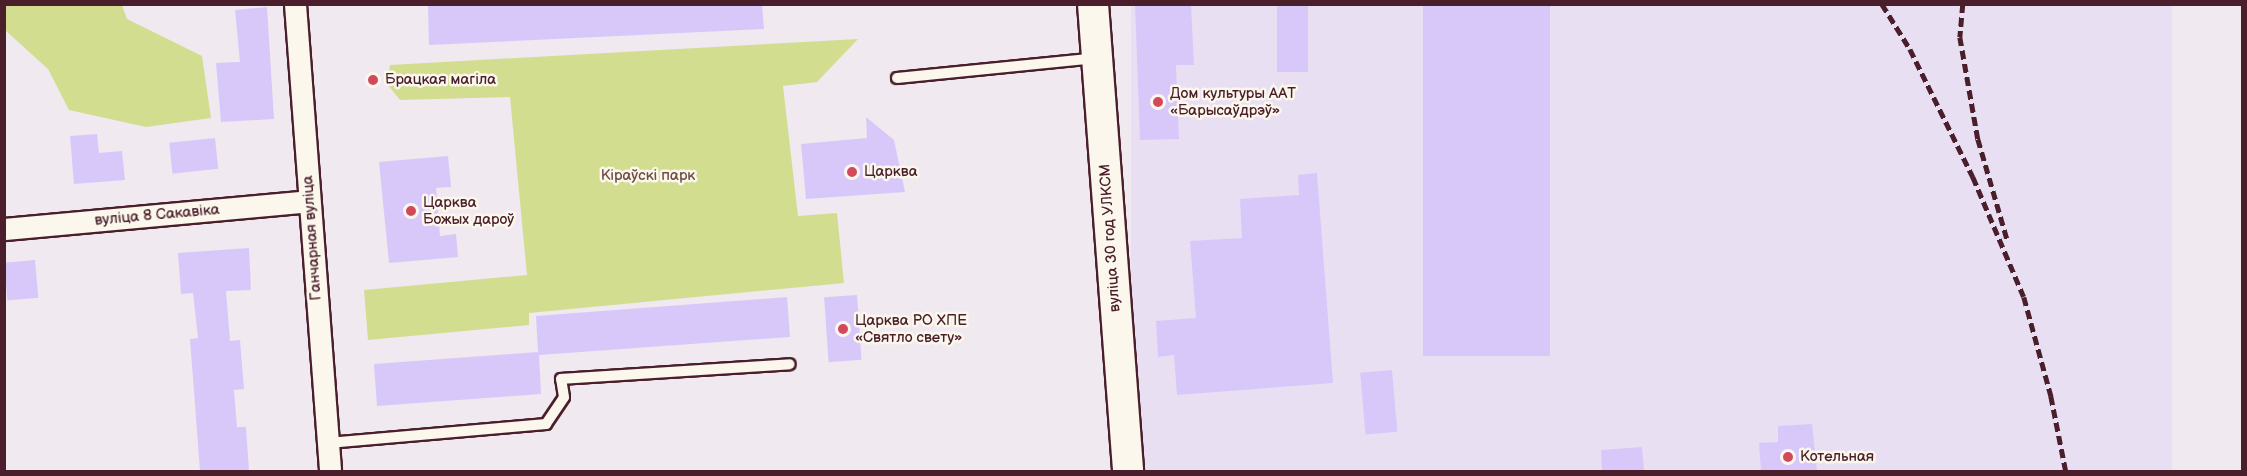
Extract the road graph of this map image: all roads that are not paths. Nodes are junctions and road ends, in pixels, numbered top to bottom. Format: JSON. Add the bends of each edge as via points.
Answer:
{"nodes":[{"id":1,"x":295,"y":4,"type":"edge"},
{"id":2,"x":1093,"y":4,"type":"edge"},
{"id":3,"x":1096,"y":58,"type":"junction"},
{"id":4,"x":897,"y":78,"type":"dead end"},
{"id":5,"x":309,"y":201,"type":"junction"},
{"id":6,"x":4,"y":229,"type":"edge"},
{"id":7,"x":790,"y":364,"type":"dead end"},
{"id":8,"x":328,"y":442,"type":"junction"},
{"id":9,"x":330,"y":471,"type":"edge"},
{"id":10,"x":1128,"y":471,"type":"edge"}],
"edges":[{"from":1,"to":5,"type":"street","name":"Ганчарная вуліца"},
{"from":2,"to":3,"type":"main road","name":"вуліца 30 год УЛКСМ"},
{"from":3,"to":4,"type":"lane"},
{"from":3,"to":10,"type":"main road","name":"вуліца 30 год УЛКСМ"},
{"from":5,"to":6,"type":"street","name":"вуліца 8 Сакавіка"},
{"from":5,"to":8,"type":"street","name":"Ганчарная вуліца"},
{"from":7,"to":8,"type":"lane","via":[[561,379],[564,397],[546,424]]},
{"from":8,"to":9,"type":"street","name":"Ганчарная вуліца"}]}
